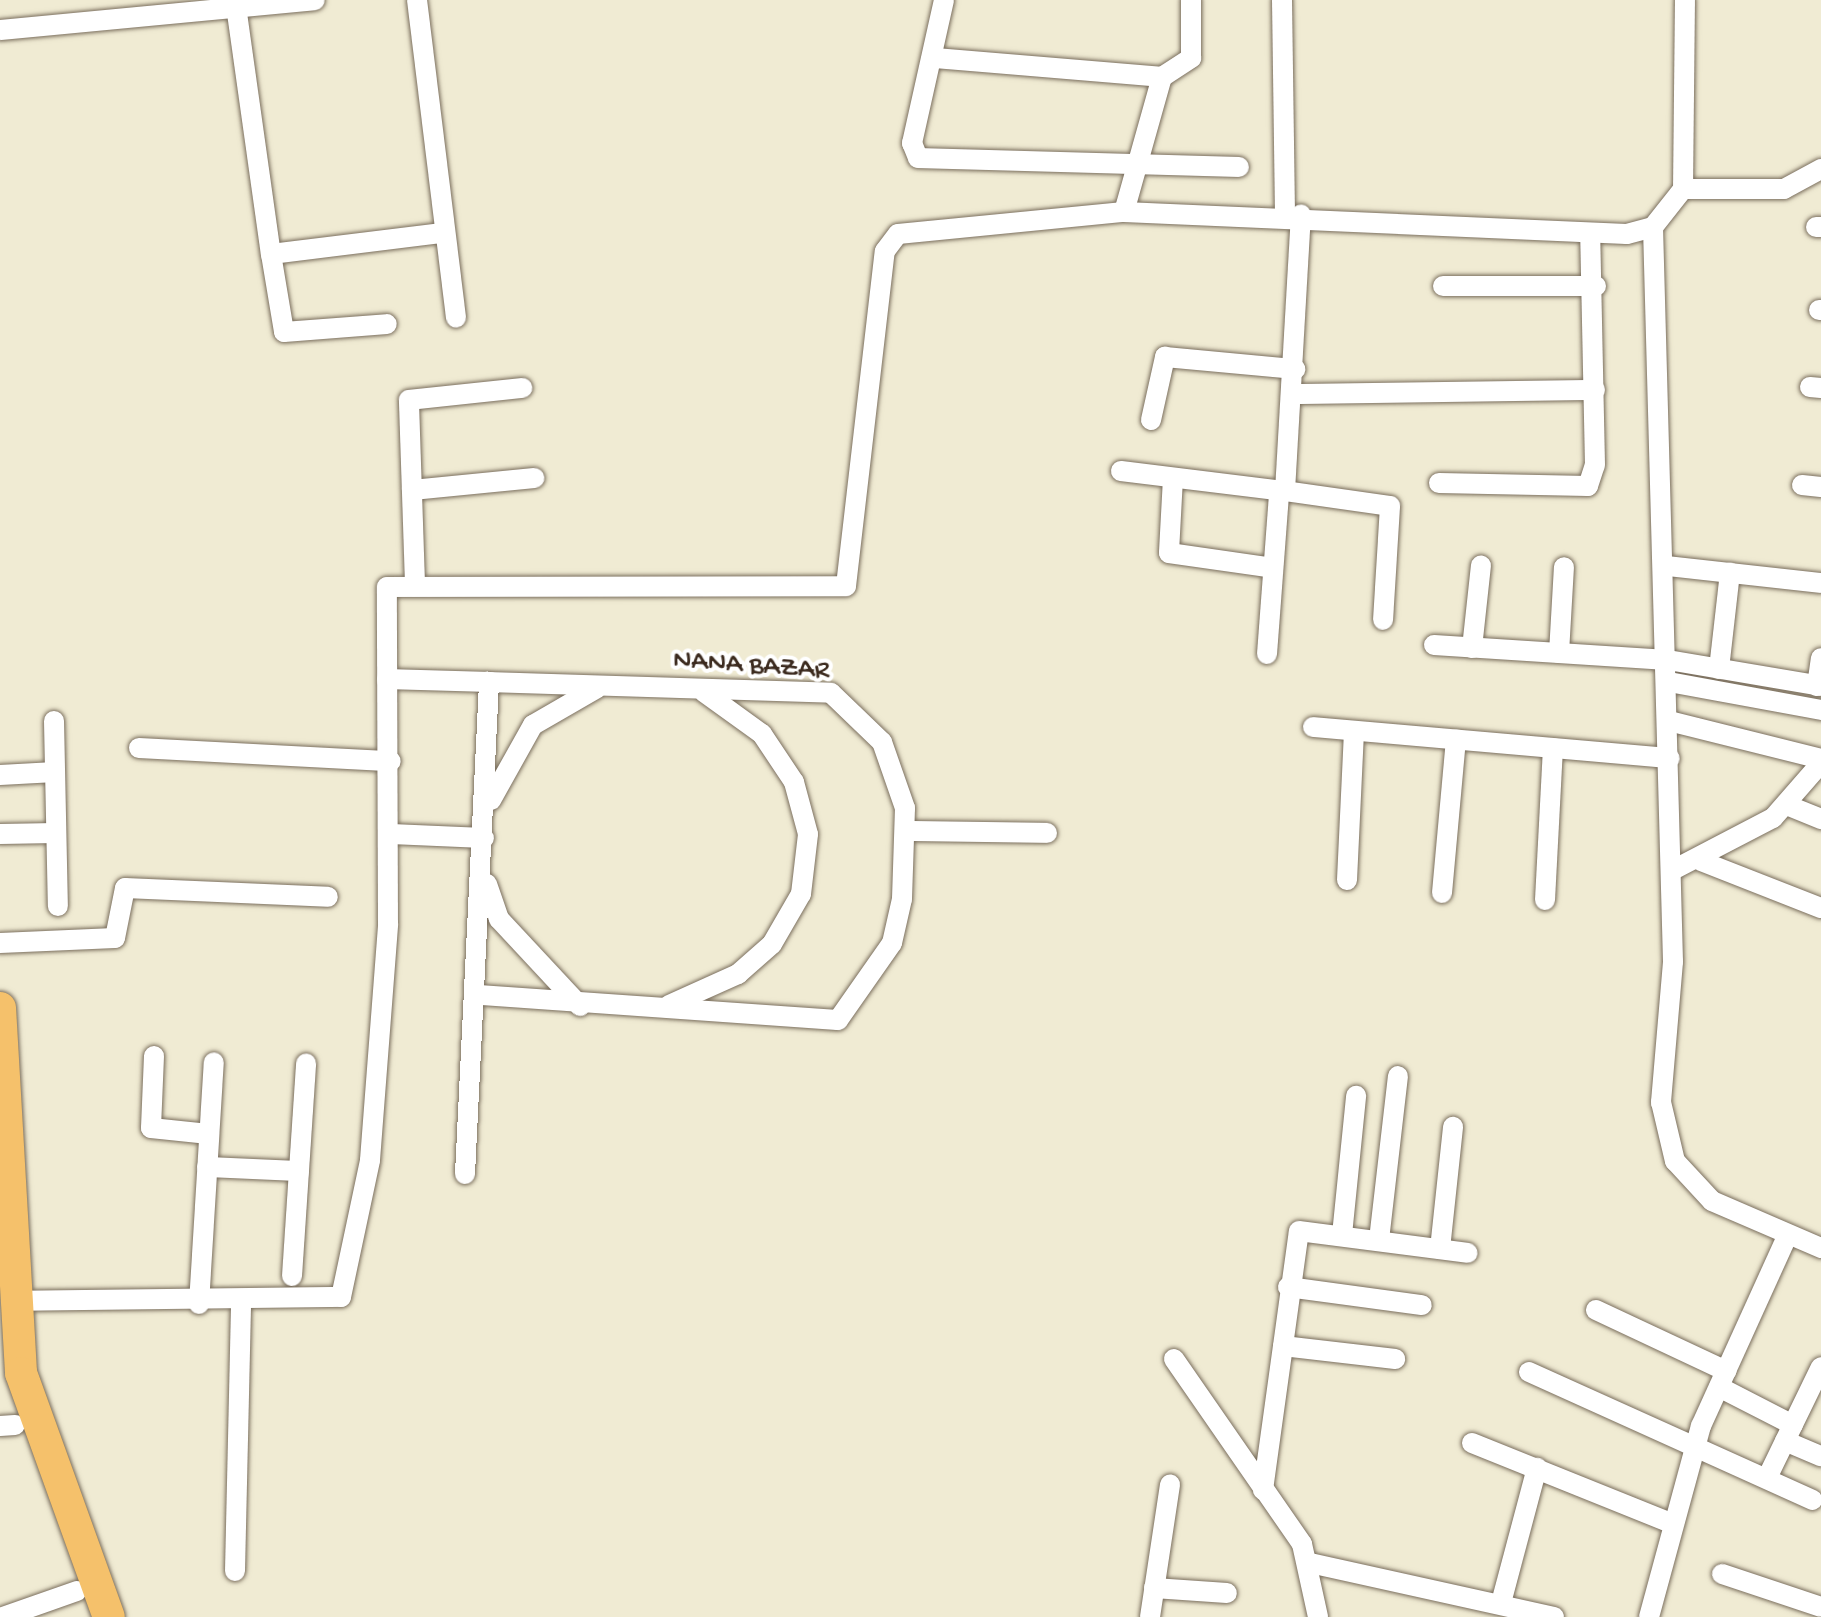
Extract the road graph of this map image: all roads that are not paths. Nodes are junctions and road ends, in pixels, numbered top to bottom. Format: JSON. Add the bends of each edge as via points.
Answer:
{"nodes":[{"id":1,"x":315,"y":0,"type":"edge"},
{"id":2,"x":417,"y":0,"type":"edge"},
{"id":3,"x":944,"y":0,"type":"edge"},
{"id":4,"x":1191,"y":0,"type":"edge"},
{"id":5,"x":1282,"y":0,"type":"edge"},
{"id":6,"x":1685,"y":0,"type":"edge"},
{"id":7,"x":237,"y":13,"type":"junction"},
{"id":8,"x":0,"y":30,"type":"edge"},
{"id":9,"x":936,"y":58,"type":"junction"},
{"id":10,"x":1162,"y":76,"type":"junction"},
{"id":11,"x":1137,"y":166,"type":"junction"},
{"id":12,"x":1239,"y":167,"type":"dead end"},
{"id":13,"x":1821,"y":169,"type":"edge"},
{"id":14,"x":1683,"y":189,"type":"junction"},
{"id":15,"x":1124,"y":212,"type":"junction"},
{"id":16,"x":1293,"y":214,"type":"junction"},
{"id":17,"x":1653,"y":227,"type":"junction"},
{"id":18,"x":443,"y":233,"type":"junction"},
{"id":19,"x":1590,"y":234,"type":"junction"},
{"id":20,"x":271,"y":254,"type":"junction"},
{"id":21,"x":1444,"y":286,"type":"dead end"},
{"id":22,"x":1596,"y":286,"type":"junction"},
{"id":23,"x":456,"y":318,"type":"dead end"},
{"id":24,"x":387,"y":324,"type":"dead end"},
{"id":25,"x":1296,"y":368,"type":"junction"},
{"id":26,"x":522,"y":388,"type":"dead end"},
{"id":27,"x":1595,"y":390,"type":"junction"},
{"id":28,"x":1293,"y":394,"type":"junction"},
{"id":29,"x":1150,"y":420,"type":"dead end"},
{"id":30,"x":1121,"y":471,"type":"dead end"},
{"id":31,"x":534,"y":478,"type":"dead end"},
{"id":32,"x":1173,"y":478,"type":"junction"},
{"id":33,"x":1439,"y":483,"type":"dead end"},
{"id":34,"x":412,"y":490,"type":"junction"},
{"id":35,"x":1282,"y":492,"type":"junction"},
{"id":36,"x":1481,"y":565,"type":"dead end"},
{"id":37,"x":1667,"y":566,"type":"junction"},
{"id":38,"x":1564,"y":567,"type":"dead end"},
{"id":39,"x":1273,"y":568,"type":"junction"},
{"id":40,"x":1730,"y":573,"type":"junction"},
{"id":41,"x":1821,"y":583,"type":"edge"},
{"id":42,"x":415,"y":584,"type":"junction"},
{"id":43,"x":1383,"y":620,"type":"dead end"},
{"id":44,"x":1434,"y":645,"type":"dead end"},
{"id":45,"x":1472,"y":648,"type":"junction"},
{"id":46,"x":1559,"y":653,"type":"junction"},
{"id":47,"x":1266,"y":654,"type":"dead end"},
{"id":48,"x":1821,"y":658,"type":"edge"},
{"id":49,"x":1668,"y":660,"type":"junction"},
{"id":50,"x":1719,"y":669,"type":"junction"},
{"id":51,"x":387,"y":680,"type":"junction"},
{"id":52,"x":489,"y":682,"type":"junction"},
{"id":53,"x":1668,"y":682,"type":"junction"},
{"id":54,"x":1819,"y":686,"type":"edge"},
{"id":55,"x":598,"y":687,"type":"junction"},
{"id":56,"x":704,"y":692,"type":"junction"},
{"id":57,"x":1821,"y":710,"type":"edge"},
{"id":58,"x":54,"y":721,"type":"dead end"},
{"id":59,"x":1669,"y":721,"type":"junction"},
{"id":60,"x":1313,"y":727,"type":"dead end"},
{"id":61,"x":1354,"y":731,"type":"junction"},
{"id":62,"x":1456,"y":740,"type":"junction"},
{"id":63,"x":139,"y":748,"type":"dead end"},
{"id":64,"x":1554,"y":748,"type":"junction"},
{"id":65,"x":1670,"y":758,"type":"junction"},
{"id":66,"x":1821,"y":761,"type":"edge"},
{"id":67,"x":391,"y":762,"type":"junction"},
{"id":68,"x":55,"y":772,"type":"junction"},
{"id":69,"x":0,"y":775,"type":"edge"},
{"id":70,"x":1789,"y":806,"type":"junction"},
{"id":71,"x":484,"y":816,"type":"junction"},
{"id":72,"x":1821,"y":819,"type":"edge"},
{"id":73,"x":905,"y":831,"type":"junction"},
{"id":74,"x":56,"y":833,"type":"junction"},
{"id":75,"x":1047,"y":833,"type":"dead end"},
{"id":76,"x":0,"y":834,"type":"edge"},
{"id":77,"x":391,"y":834,"type":"junction"},
{"id":78,"x":484,"y":838,"type":"junction"},
{"id":79,"x":1701,"y":861,"type":"junction"},
{"id":80,"x":482,"y":869,"type":"junction"},
{"id":81,"x":1671,"y":871,"type":"junction"},
{"id":82,"x":1347,"y":880,"type":"dead end"},
{"id":83,"x":1442,"y":893,"type":"dead end"},
{"id":84,"x":328,"y":897,"type":"dead end"},
{"id":85,"x":1544,"y":900,"type":"dead end"},
{"id":86,"x":58,"y":906,"type":"dead end"},
{"id":87,"x":1821,"y":908,"type":"edge"},
{"id":88,"x":0,"y":943,"type":"edge"},
{"id":89,"x":478,"y":995,"type":"junction"},
{"id":90,"x":581,"y":1007,"type":"junction"},
{"id":91,"x":0,"y":1008,"type":"edge"},
{"id":92,"x":656,"y":1008,"type":"junction"},
{"id":93,"x":154,"y":1056,"type":"dead end"},
{"id":94,"x":214,"y":1062,"type":"dead end"},
{"id":95,"x":306,"y":1063,"type":"dead end"},
{"id":96,"x":1398,"y":1076,"type":"dead end"},
{"id":97,"x":1356,"y":1096,"type":"dead end"},
{"id":98,"x":1453,"y":1127,"type":"dead end"},
{"id":99,"x":208,"y":1134,"type":"junction"},
{"id":100,"x":207,"y":1167,"type":"junction"},
{"id":101,"x":299,"y":1171,"type":"junction"},
{"id":102,"x":465,"y":1174,"type":"dead end"},
{"id":103,"x":1342,"y":1235,"type":"junction"},
{"id":104,"x":1787,"y":1236,"type":"junction"},
{"id":105,"x":1378,"y":1240,"type":"junction"},
{"id":106,"x":1440,"y":1248,"type":"junction"},
{"id":107,"x":1821,"y":1248,"type":"edge"},
{"id":108,"x":1468,"y":1253,"type":"dead end"},
{"id":109,"x":292,"y":1276,"type":"dead end"},
{"id":110,"x":1288,"y":1286,"type":"junction"},
{"id":111,"x":12,"y":1301,"type":"junction"},
{"id":112,"x":241,"y":1302,"type":"junction"},
{"id":113,"x":198,"y":1304,"type":"junction"},
{"id":114,"x":1422,"y":1305,"type":"dead end"},
{"id":115,"x":1596,"y":1310,"type":"dead end"},
{"id":116,"x":0,"y":1340,"type":"edge"},
{"id":117,"x":1283,"y":1346,"type":"junction"},
{"id":118,"x":1174,"y":1358,"type":"dead end"},
{"id":119,"x":1395,"y":1359,"type":"dead end"},
{"id":120,"x":1821,"y":1367,"type":"edge"},
{"id":121,"x":1529,"y":1372,"type":"dead end"},
{"id":122,"x":1722,"y":1379,"type":"junction"},
{"id":123,"x":8,"y":1426,"type":"edge"},
{"id":124,"x":1789,"y":1433,"type":"junction"},
{"id":125,"x":1472,"y":1443,"type":"dead end"},
{"id":126,"x":1696,"y":1443,"type":"junction"},
{"id":127,"x":1821,"y":1456,"type":"edge"},
{"id":128,"x":1537,"y":1468,"type":"junction"},
{"id":129,"x":1767,"y":1478,"type":"junction"},
{"id":130,"x":1170,"y":1484,"type":"dead end"},
{"id":131,"x":1263,"y":1490,"type":"junction"},
{"id":132,"x":1812,"y":1500,"type":"dead end"},
{"id":133,"x":1673,"y":1524,"type":"junction"},
{"id":134,"x":1310,"y":1564,"type":"junction"},
{"id":135,"x":235,"y":1571,"type":"dead end"},
{"id":136,"x":1722,"y":1574,"type":"dead end"},
{"id":137,"x":1154,"y":1588,"type":"junction"},
{"id":138,"x":1227,"y":1592,"type":"dead end"},
{"id":139,"x":1501,"y":1603,"type":"junction"},
{"id":140,"x":82,"y":1604,"type":"edge"},
{"id":141,"x":1821,"y":1607,"type":"edge"},
{"id":142,"x":2,"y":1615,"type":"edge"},
{"id":143,"x":109,"y":1617,"type":"edge"},
{"id":144,"x":1150,"y":1617,"type":"edge"},
{"id":145,"x":1318,"y":1617,"type":"edge"},
{"id":146,"x":1554,"y":1617,"type":"edge"},
{"id":147,"x":1648,"y":1617,"type":"edge"}],
"edges":[{"from":1,"to":7,"type":"street"},
{"from":2,"to":18,"type":"street"},
{"from":3,"to":9,"type":"street"},
{"from":4,"to":10,"type":"street","via":[[1191,58]]},
{"from":5,"to":16,"type":"street"},
{"from":6,"to":14,"type":"street"},
{"from":7,"to":8,"type":"street"},
{"from":7,"to":20,"type":"street"},
{"from":9,"to":10,"type":"street"},
{"from":9,"to":11,"type":"street","via":[[912,143],[918,158]]},
{"from":10,"to":11,"type":"street"},
{"from":11,"to":12,"type":"street"},
{"from":11,"to":15,"type":"street"},
{"from":13,"to":14,"type":"street","via":[[1784,188]]},
{"from":14,"to":17,"type":"street"},
{"from":15,"to":16,"type":"street"},
{"from":15,"to":42,"type":"street","via":[[889,240],[846,586]]},
{"from":16,"to":19,"type":"street"},
{"from":16,"to":25,"type":"street"},
{"from":17,"to":19,"type":"street"},
{"from":17,"to":37,"type":"street"},
{"from":18,"to":20,"type":"street"},
{"from":18,"to":23,"type":"street"},
{"from":19,"to":22,"type":"street"},
{"from":20,"to":24,"type":"street","via":[[284,332]]},
{"from":21,"to":22,"type":"street"},
{"from":22,"to":27,"type":"street"},
{"from":25,"to":28,"type":"street"},
{"from":25,"to":29,"type":"street","via":[[1165,356]]},
{"from":26,"to":34,"type":"street","via":[[408,400]]},
{"from":27,"to":28,"type":"street"},
{"from":27,"to":33,"type":"street","via":[[1588,486]]},
{"from":28,"to":35,"type":"street"},
{"from":30,"to":32,"type":"street"},
{"from":31,"to":34,"type":"street"},
{"from":32,"to":35,"type":"street"},
{"from":32,"to":39,"type":"street","via":[[1169,553]]},
{"from":34,"to":42,"type":"street"},
{"from":35,"to":39,"type":"street"},
{"from":35,"to":43,"type":"street","via":[[1390,506]]},
{"from":36,"to":45,"type":"street"},
{"from":37,"to":40,"type":"street"},
{"from":37,"to":49,"type":"street"},
{"from":38,"to":46,"type":"street"},
{"from":39,"to":47,"type":"street"},
{"from":40,"to":41,"type":"street"},
{"from":40,"to":50,"type":"street"},
{"from":42,"to":51,"type":"street","via":[[388,587]]},
{"from":44,"to":45,"type":"street"},
{"from":45,"to":46,"type":"street"},
{"from":46,"to":49,"type":"street"},
{"from":48,"to":54,"type":"street"},
{"from":49,"to":50,"type":"street"},
{"from":49,"to":53,"type":"street"},
{"from":50,"to":54,"type":"street"},
{"from":51,"to":52,"type":"street","name":"NANA BAZAR"},
{"from":51,"to":67,"type":"street"},
{"from":52,"to":55,"type":"street","name":"NANA BAZAR"},
{"from":52,"to":71,"type":"street"},
{"from":53,"to":57,"type":"street"},
{"from":53,"to":59,"type":"street"},
{"from":55,"to":56,"type":"street","name":"NANA BAZAR"},
{"from":55,"to":71,"type":"street","via":[[534,725]]},
{"from":56,"to":73,"type":"street","name":"NANA BAZAR","via":[[830,693],[857,710],[900,774]]},
{"from":56,"to":92,"type":"street","via":[[762,734],[794,782],[808,834],[802,894],[772,944],[738,974]]},
{"from":58,"to":68,"type":"street"},
{"from":59,"to":65,"type":"street"},
{"from":59,"to":66,"type":"street"},
{"from":60,"to":61,"type":"street"},
{"from":61,"to":62,"type":"street"},
{"from":61,"to":82,"type":"street"},
{"from":62,"to":64,"type":"street"},
{"from":62,"to":83,"type":"street"},
{"from":63,"to":67,"type":"street"},
{"from":64,"to":65,"type":"street"},
{"from":64,"to":85,"type":"street"},
{"from":65,"to":81,"type":"street"},
{"from":66,"to":70,"type":"street"},
{"from":67,"to":77,"type":"street"},
{"from":68,"to":69,"type":"street"},
{"from":68,"to":74,"type":"street"},
{"from":70,"to":72,"type":"street"},
{"from":70,"to":79,"type":"street"},
{"from":71,"to":78,"type":"street"},
{"from":73,"to":75,"type":"street"},
{"from":73,"to":92,"type":"street","name":"NANA BAZAR","via":[[892,943],[838,1020]]},
{"from":74,"to":76,"type":"street"},
{"from":74,"to":86,"type":"street"},
{"from":77,"to":78,"type":"street"},
{"from":77,"to":112,"type":"street","via":[[370,1160],[341,1297]]},
{"from":78,"to":80,"type":"street"},
{"from":79,"to":81,"type":"street"},
{"from":79,"to":87,"type":"street"},
{"from":80,"to":89,"type":"street"},
{"from":80,"to":90,"type":"street","via":[[499,919]]},
{"from":81,"to":104,"type":"street","via":[[1661,1102],[1675,1161],[1712,1201]]},
{"from":84,"to":88,"type":"street","via":[[124,888],[116,938]]},
{"from":89,"to":90,"type":"street","name":"NANA BAZAR"},
{"from":89,"to":102,"type":"street"},
{"from":90,"to":92,"type":"street","name":"NANA BAZAR"},
{"from":91,"to":111,"type":"main road"},
{"from":93,"to":99,"type":"street","via":[[151,1128]]},
{"from":94,"to":99,"type":"street"},
{"from":95,"to":101,"type":"street"},
{"from":96,"to":105,"type":"street"},
{"from":97,"to":103,"type":"street"},
{"from":98,"to":106,"type":"street"},
{"from":99,"to":100,"type":"street"},
{"from":100,"to":101,"type":"street"},
{"from":100,"to":113,"type":"street"},
{"from":101,"to":109,"type":"street"},
{"from":103,"to":105,"type":"street"},
{"from":103,"to":110,"type":"street","via":[[1299,1231]]},
{"from":104,"to":107,"type":"street"},
{"from":104,"to":122,"type":"street"},
{"from":105,"to":106,"type":"street"},
{"from":106,"to":108,"type":"street"},
{"from":110,"to":114,"type":"street"},
{"from":110,"to":117,"type":"street"},
{"from":111,"to":113,"type":"street"},
{"from":111,"to":143,"type":"main road","via":[[27,1398]]},
{"from":112,"to":113,"type":"street"},
{"from":112,"to":135,"type":"street"},
{"from":115,"to":122,"type":"street"},
{"from":116,"to":123,"type":"main road"},
{"from":117,"to":119,"type":"street"},
{"from":117,"to":131,"type":"street"},
{"from":118,"to":131,"type":"street"},
{"from":120,"to":124,"type":"street"},
{"from":121,"to":126,"type":"street"},
{"from":122,"to":124,"type":"street"},
{"from":122,"to":126,"type":"street"},
{"from":123,"to":140,"type":"main road"},
{"from":124,"to":127,"type":"street"},
{"from":124,"to":129,"type":"street"},
{"from":125,"to":128,"type":"street"},
{"from":126,"to":129,"type":"street"},
{"from":126,"to":133,"type":"street"},
{"from":128,"to":133,"type":"street"},
{"from":128,"to":139,"type":"street"},
{"from":129,"to":132,"type":"street"},
{"from":130,"to":137,"type":"street"},
{"from":131,"to":134,"type":"street"},
{"from":133,"to":147,"type":"street"},
{"from":134,"to":139,"type":"street"},
{"from":134,"to":145,"type":"street"},
{"from":136,"to":141,"type":"street"},
{"from":137,"to":138,"type":"street"},
{"from":137,"to":144,"type":"street"},
{"from":139,"to":146,"type":"street"},
{"from":140,"to":142,"type":"street"}]}
